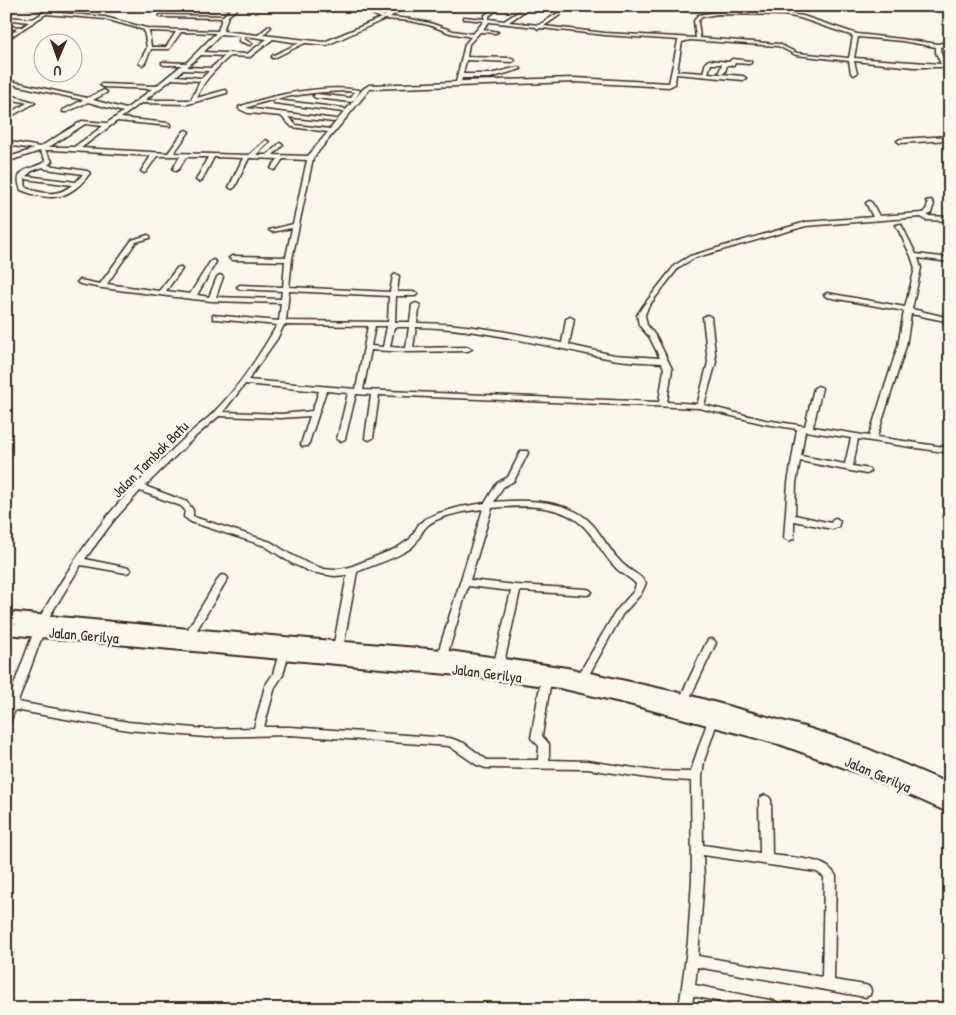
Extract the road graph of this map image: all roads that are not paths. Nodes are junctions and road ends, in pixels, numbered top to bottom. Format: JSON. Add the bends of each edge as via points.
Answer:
{"nodes":[{"id":1,"x":23,"y":6,"type":"edge"},
{"id":2,"x":56,"y":6,"type":"edge"},
{"id":3,"x":214,"y":6,"type":"edge"},
{"id":4,"x":356,"y":6,"type":"edge"},
{"id":5,"x":405,"y":6,"type":"edge"},
{"id":6,"x":500,"y":6,"type":"edge"},
{"id":7,"x":237,"y":7,"type":"edge"},
{"id":8,"x":527,"y":7,"type":"edge"},
{"id":9,"x":51,"y":10,"type":"junction"},
{"id":10,"x":35,"y":13,"type":"dead end"},
{"id":11,"x":45,"y":13,"type":"junction"},
{"id":12,"x":558,"y":14,"type":"dead end"},
{"id":13,"x":8,"y":16,"type":"edge"},
{"id":14,"x":161,"y":16,"type":"dead end"},
{"id":15,"x":224,"y":17,"type":"junction"},
{"id":16,"x":385,"y":18,"type":"junction"},
{"id":17,"x":466,"y":18,"type":"dead end"},
{"id":18,"x":24,"y":20,"type":"junction"},
{"id":19,"x":35,"y":21,"type":"junction"},
{"id":20,"x":487,"y":21,"type":"junction"},
{"id":21,"x":504,"y":23,"type":"junction"},
{"id":22,"x":569,"y":23,"type":"dead end"},
{"id":23,"x":269,"y":26,"type":"dead end"},
{"id":24,"x":6,"y":27,"type":"edge"},
{"id":25,"x":23,"y":28,"type":"junction"},
{"id":26,"x":538,"y":28,"type":"junction"},
{"id":27,"x":479,"y":30,"type":"junction"},
{"id":28,"x":560,"y":30,"type":"junction"},
{"id":29,"x":147,"y":32,"type":"junction"},
{"id":30,"x":179,"y":32,"type":"junction"},
{"id":31,"x":220,"y":32,"type":"junction"},
{"id":32,"x":496,"y":32,"type":"dead end"},
{"id":33,"x":244,"y":34,"type":"junction"},
{"id":34,"x":9,"y":35,"type":"edge"},
{"id":35,"x":856,"y":35,"type":"junction"},
{"id":36,"x":260,"y":36,"type":"junction"},
{"id":37,"x":474,"y":36,"type":"junction"},
{"id":38,"x":273,"y":38,"type":"junction"},
{"id":39,"x":698,"y":38,"type":"junction"},
{"id":40,"x":6,"y":40,"type":"edge"},
{"id":41,"x":304,"y":42,"type":"junction"},
{"id":42,"x":950,"y":42,"type":"edge"},
{"id":43,"x":250,"y":44,"type":"dead end"},
{"id":44,"x":938,"y":46,"type":"junction"},
{"id":45,"x":149,"y":48,"type":"junction"},
{"id":46,"x":200,"y":53,"type":"junction"},
{"id":47,"x":720,"y":55,"type":"dead end"},
{"id":48,"x":227,"y":57,"type":"junction"},
{"id":49,"x":274,"y":57,"type":"dead end"},
{"id":50,"x":464,"y":58,"type":"junction"},
{"id":51,"x":851,"y":59,"type":"junction"},
{"id":52,"x":242,"y":60,"type":"dead end"},
{"id":53,"x":512,"y":60,"type":"dead end"},
{"id":54,"x":749,"y":62,"type":"dead end"},
{"id":55,"x":142,"y":63,"type":"dead end"},
{"id":56,"x":164,"y":63,"type":"dead end"},
{"id":57,"x":718,"y":63,"type":"junction"},
{"id":58,"x":724,"y":63,"type":"junction"},
{"id":59,"x":183,"y":66,"type":"junction"},
{"id":60,"x":944,"y":66,"type":"junction"},
{"id":61,"x":518,"y":69,"type":"dead end"},
{"id":62,"x":212,"y":70,"type":"junction"},
{"id":63,"x":673,"y":72,"type":"junction"},
{"id":64,"x":722,"y":72,"type":"dead end"},
{"id":65,"x":854,"y":73,"type":"dead end"},
{"id":66,"x":705,"y":74,"type":"junction"},
{"id":67,"x":950,"y":76,"type":"edge"},
{"id":68,"x":170,"y":78,"type":"junction"},
{"id":69,"x":743,"y":78,"type":"dead end"},
{"id":70,"x":459,"y":79,"type":"junction"},
{"id":71,"x":204,"y":80,"type":"junction"},
{"id":72,"x":6,"y":81,"type":"edge"},
{"id":73,"x":103,"y":85,"type":"dead end"},
{"id":74,"x":16,"y":86,"type":"dead end"},
{"id":75,"x":26,"y":88,"type":"junction"},
{"id":76,"x":157,"y":88,"type":"junction"},
{"id":77,"x":44,"y":92,"type":"dead end"},
{"id":78,"x":104,"y":92,"type":"dead end"},
{"id":79,"x":225,"y":92,"type":"dead end"},
{"id":80,"x":302,"y":94,"type":"junction"},
{"id":81,"x":7,"y":96,"type":"edge"},
{"id":82,"x":88,"y":100,"type":"junction"},
{"id":83,"x":351,"y":100,"type":"junction"},
{"id":84,"x":139,"y":101,"type":"junction"},
{"id":85,"x":193,"y":101,"type":"junction"},
{"id":86,"x":266,"y":101,"type":"junction"},
{"id":87,"x":6,"y":110,"type":"edge"},
{"id":88,"x":343,"y":110,"type":"junction"},
{"id":89,"x":65,"y":111,"type":"dead end"},
{"id":90,"x":127,"y":111,"type":"junction"},
{"id":91,"x":16,"y":112,"type":"junction"},
{"id":92,"x":282,"y":114,"type":"junction"},
{"id":93,"x":6,"y":117,"type":"edge"},
{"id":94,"x":116,"y":119,"type":"junction"},
{"id":95,"x":334,"y":120,"type":"junction"},
{"id":96,"x":108,"y":125,"type":"junction"},
{"id":97,"x":168,"y":126,"type":"dead end"},
{"id":98,"x":327,"y":131,"type":"junction"},
{"id":99,"x":186,"y":132,"type":"dead end"},
{"id":100,"x":950,"y":138,"type":"edge"},
{"id":101,"x":900,"y":141,"type":"dead end"},
{"id":102,"x":266,"y":142,"type":"dead end"},
{"id":103,"x":6,"y":143,"type":"edge"},
{"id":104,"x":280,"y":145,"type":"dead end"},
{"id":105,"x":41,"y":149,"type":"junction"},
{"id":106,"x":76,"y":149,"type":"junction"},
{"id":107,"x":155,"y":154,"type":"junction"},
{"id":108,"x":170,"y":154,"type":"junction"},
{"id":109,"x":184,"y":154,"type":"junction"},
{"id":110,"x":212,"y":155,"type":"junction"},
{"id":111,"x":249,"y":156,"type":"junction"},
{"id":112,"x":268,"y":157,"type":"junction"},
{"id":113,"x":282,"y":157,"type":"junction"},
{"id":114,"x":310,"y":158,"type":"junction"},
{"id":115,"x":7,"y":160,"type":"edge"},
{"id":116,"x":44,"y":165,"type":"junction"},
{"id":117,"x":176,"y":168,"type":"dead end"},
{"id":118,"x":274,"y":168,"type":"dead end"},
{"id":119,"x":144,"y":171,"type":"dead end"},
{"id":120,"x":22,"y":177,"type":"junction"},
{"id":121,"x":199,"y":180,"type":"dead end"},
{"id":122,"x":76,"y":184,"type":"junction"},
{"id":123,"x":232,"y":187,"type":"dead end"},
{"id":124,"x":929,"y":201,"type":"dead end"},
{"id":125,"x":869,"y":204,"type":"dead end"},
{"id":126,"x":924,"y":216,"type":"junction"},
{"id":127,"x":877,"y":218,"type":"junction"},
{"id":128,"x":950,"y":219,"type":"edge"},
{"id":129,"x":296,"y":225,"type":"junction"},
{"id":130,"x":899,"y":225,"type":"dead end"},
{"id":131,"x":272,"y":230,"type":"dead end"},
{"id":132,"x":148,"y":238,"type":"dead end"},
{"id":133,"x":914,"y":256,"type":"junction"},
{"id":134,"x":232,"y":258,"type":"dead end"},
{"id":135,"x":289,"y":259,"type":"junction"},
{"id":136,"x":950,"y":260,"type":"edge"},
{"id":137,"x":213,"y":262,"type":"dead end"},
{"id":138,"x":179,"y":269,"type":"dead end"},
{"id":139,"x":396,"y":276,"type":"dead end"},
{"id":140,"x":220,"y":277,"type":"dead end"},
{"id":141,"x":80,"y":282,"type":"dead end"},
{"id":142,"x":102,"y":286,"type":"junction"},
{"id":143,"x":240,"y":287,"type":"dead end"},
{"id":144,"x":286,"y":289,"type":"junction"},
{"id":145,"x":162,"y":292,"type":"junction"},
{"id":146,"x":393,"y":294,"type":"junction"},
{"id":147,"x":415,"y":294,"type":"dead end"},
{"id":148,"x":827,"y":295,"type":"dead end"},
{"id":149,"x":192,"y":297,"type":"junction"},
{"id":150,"x":212,"y":299,"type":"junction"},
{"id":151,"x":284,"y":301,"type":"junction"},
{"id":152,"x":416,"y":306,"type":"dead end"},
{"id":153,"x":909,"y":311,"type":"junction"},
{"id":154,"x":216,"y":317,"type":"dead end"},
{"id":155,"x":707,"y":317,"type":"dead end"},
{"id":156,"x":570,"y":319,"type":"dead end"},
{"id":157,"x":950,"y":320,"type":"edge"},
{"id":158,"x":282,"y":323,"type":"junction"},
{"id":159,"x":372,"y":324,"type":"junction"},
{"id":160,"x":391,"y":324,"type":"junction"},
{"id":161,"x":412,"y":324,"type":"junction"},
{"id":162,"x":565,"y":347,"type":"junction"},
{"id":163,"x":367,"y":348,"type":"junction"},
{"id":164,"x":386,"y":349,"type":"junction"},
{"id":165,"x":468,"y":349,"type":"dead end"},
{"id":166,"x":409,"y":350,"type":"junction"},
{"id":167,"x":665,"y":361,"type":"junction"},
{"id":168,"x":244,"y":382,"type":"junction"},
{"id":169,"x":818,"y":388,"type":"dead end"},
{"id":170,"x":323,"y":389,"type":"junction"},
{"id":171,"x":356,"y":392,"type":"junction"},
{"id":172,"x":375,"y":393,"type":"junction"},
{"id":173,"x":664,"y":405,"type":"junction"},
{"id":174,"x":700,"y":406,"type":"junction"},
{"id":175,"x":314,"y":413,"type":"junction"},
{"id":176,"x":217,"y":414,"type":"junction"},
{"id":177,"x":805,"y":429,"type":"junction"},
{"id":178,"x":855,"y":436,"type":"junction"},
{"id":179,"x":369,"y":438,"type":"dead end"},
{"id":180,"x":341,"y":439,"type":"dead end"},
{"id":181,"x":872,"y":439,"type":"junction"},
{"id":182,"x":305,"y":444,"type":"dead end"},
{"id":183,"x":950,"y":451,"type":"edge"},
{"id":184,"x":524,"y":453,"type":"dead end"},
{"id":185,"x":796,"y":458,"type":"junction"},
{"id":186,"x":849,"y":465,"type":"dead end"},
{"id":187,"x":866,"y":471,"type":"dead end"},
{"id":188,"x":139,"y":487,"type":"junction"},
{"id":189,"x":489,"y":504,"type":"junction"},
{"id":190,"x":791,"y":517,"type":"junction"},
{"id":191,"x":836,"y":520,"type":"dead end"},
{"id":192,"x":789,"y":538,"type":"dead end"},
{"id":193,"x":79,"y":561,"type":"junction"},
{"id":194,"x":126,"y":570,"type":"dead end"},
{"id":195,"x":353,"y":570,"type":"junction"},
{"id":196,"x":223,"y":578,"type":"dead end"},
{"id":197,"x":466,"y":583,"type":"junction"},
{"id":198,"x":516,"y":588,"type":"junction"},
{"id":199,"x":587,"y":592,"type":"dead end"},
{"id":200,"x":6,"y":617,"type":"edge"},
{"id":201,"x":41,"y":625,"type":"junction"},
{"id":202,"x":6,"y":628,"type":"edge"},
{"id":203,"x":189,"y":635,"type":"junction"},
{"id":204,"x":711,"y":643,"type":"dead end"},
{"id":205,"x":338,"y":648,"type":"junction"},
{"id":206,"x":284,"y":653,"type":"junction"},
{"id":207,"x":442,"y":656,"type":"junction"},
{"id":208,"x":499,"y":663,"type":"junction"},
{"id":209,"x":471,"y":665,"type":"junction"},
{"id":210,"x":582,"y":677,"type":"junction"},
{"id":211,"x":546,"y":680,"type":"junction"},
{"id":212,"x":684,"y":700,"type":"junction"},
{"id":213,"x":12,"y":705,"type":"junction"},
{"id":214,"x":6,"y":719,"type":"edge"},
{"id":215,"x":712,"y":720,"type":"junction"},
{"id":216,"x":258,"y":732,"type":"junction"},
{"id":217,"x":543,"y":764,"type":"junction"},
{"id":218,"x":696,"y":777,"type":"junction"},
{"id":219,"x":950,"y":792,"type":"edge"},
{"id":220,"x":765,"y":800,"type":"dead end"},
{"id":221,"x":950,"y":806,"type":"edge"},
{"id":222,"x":697,"y":849,"type":"junction"},
{"id":223,"x":766,"y":859,"type":"junction"},
{"id":224,"x":691,"y":960,"type":"junction"},
{"id":225,"x":828,"y":984,"type":"junction"},
{"id":226,"x":687,"y":989,"type":"junction"},
{"id":227,"x":865,"y":991,"type":"dead end"},
{"id":228,"x":774,"y":1007,"type":"dead end"},
{"id":229,"x":685,"y":1009,"type":"edge"}],
"edges":[{"from":1,"to":9,"type":"street"},
{"from":2,"to":9,"type":"street"},
{"from":3,"to":7,"type":"street"},
{"from":4,"to":16,"type":"street"},
{"from":5,"to":16,"type":"street"},
{"from":6,"to":20,"type":"street","via":[[487,16]]},
{"from":7,"to":15,"type":"street"},
{"from":8,"to":21,"type":"street"},
{"from":9,"to":11,"type":"street"},
{"from":10,"to":18,"type":"street"},
{"from":11,"to":19,"type":"street"},
{"from":11,"to":29,"type":"street","via":[[105,18]]},
{"from":12,"to":26,"type":"street"},
{"from":13,"to":18,"type":"street"},
{"from":14,"to":15,"type":"street"},
{"from":15,"to":31,"type":"street"},
{"from":16,"to":37,"type":"street","via":[[419,22]]},
{"from":16,"to":41,"type":"street","via":[[328,44]]},
{"from":17,"to":20,"type":"street"},
{"from":18,"to":19,"type":"street"},
{"from":19,"to":25,"type":"street"},
{"from":20,"to":21,"type":"street"},
{"from":20,"to":27,"type":"street"},
{"from":21,"to":26,"type":"street"},
{"from":22,"to":28,"type":"street"},
{"from":23,"to":36,"type":"street"},
{"from":24,"to":25,"type":"street"},
{"from":25,"to":34,"type":"street"},
{"from":26,"to":28,"type":"street"},
{"from":27,"to":32,"type":"street"},
{"from":27,"to":37,"type":"street"},
{"from":28,"to":39,"type":"street"},
{"from":29,"to":30,"type":"street"},
{"from":29,"to":45,"type":"street"},
{"from":30,"to":31,"type":"street"},
{"from":30,"to":45,"type":"street","via":[[167,48]]},
{"from":31,"to":33,"type":"street"},
{"from":31,"to":46,"type":"street"},
{"from":33,"to":36,"type":"street"},
{"from":33,"to":43,"type":"street","via":[[241,40]]},
{"from":34,"to":40,"type":"street"},
{"from":35,"to":39,"type":"street","via":[[794,15],[717,13],[698,18]]},
{"from":35,"to":44,"type":"street"},
{"from":35,"to":51,"type":"street"},
{"from":36,"to":38,"type":"street"},
{"from":37,"to":50,"type":"street","via":[[467,44]]},
{"from":38,"to":41,"type":"street"},
{"from":38,"to":48,"type":"street","via":[[250,56]]},
{"from":39,"to":51,"type":"street","via":[[772,44],[796,54]]},
{"from":39,"to":63,"type":"street","via":[[681,40]]},
{"from":41,"to":49,"type":"street"},
{"from":42,"to":44,"type":"street"},
{"from":44,"to":60,"type":"street"},
{"from":45,"to":55,"type":"street"},
{"from":46,"to":48,"type":"street"},
{"from":46,"to":59,"type":"street"},
{"from":47,"to":57,"type":"street"},
{"from":48,"to":52,"type":"street"},
{"from":48,"to":62,"type":"street"},
{"from":50,"to":53,"type":"street"},
{"from":50,"to":70,"type":"street"},
{"from":51,"to":60,"type":"street"},
{"from":51,"to":65,"type":"street"},
{"from":54,"to":58,"type":"street"},
{"from":56,"to":59,"type":"street"},
{"from":57,"to":58,"type":"street"},
{"from":57,"to":66,"type":"street","via":[[709,62]]},
{"from":58,"to":64,"type":"street"},
{"from":59,"to":62,"type":"street"},
{"from":59,"to":68,"type":"street"},
{"from":60,"to":67,"type":"street"},
{"from":61,"to":70,"type":"street"},
{"from":62,"to":71,"type":"street"},
{"from":63,"to":66,"type":"street"},
{"from":63,"to":70,"type":"street","via":[[672,84],[669,85]]},
{"from":66,"to":69,"type":"street"},
{"from":68,"to":71,"type":"street"},
{"from":68,"to":76,"type":"street"},
{"from":70,"to":98,"type":"street","via":[[370,87]]},
{"from":71,"to":85,"type":"street"},
{"from":72,"to":82,"type":"street"},
{"from":73,"to":76,"type":"street"},
{"from":74,"to":75,"type":"street"},
{"from":75,"to":77,"type":"street"},
{"from":75,"to":81,"type":"street"},
{"from":76,"to":84,"type":"street"},
{"from":78,"to":82,"type":"street"},
{"from":79,"to":85,"type":"street"},
{"from":80,"to":83,"type":"street"},
{"from":80,"to":83,"type":"street","via":[[357,91]]},
{"from":80,"to":86,"type":"street"},
{"from":81,"to":91,"type":"street","via":[[32,102]]},
{"from":82,"to":89,"type":"street"},
{"from":82,"to":90,"type":"street"},
{"from":83,"to":88,"type":"street"},
{"from":84,"to":85,"type":"street"},
{"from":84,"to":90,"type":"street"},
{"from":86,"to":88,"type":"street"},
{"from":86,"to":92,"type":"street","via":[[241,108]]},
{"from":87,"to":91,"type":"street"},
{"from":88,"to":95,"type":"street"},
{"from":90,"to":94,"type":"street"},
{"from":91,"to":93,"type":"street"},
{"from":92,"to":95,"type":"street"},
{"from":92,"to":98,"type":"street","via":[[294,126]]},
{"from":94,"to":96,"type":"street"},
{"from":94,"to":97,"type":"street"},
{"from":95,"to":98,"type":"street"},
{"from":96,"to":105,"type":"street","via":[[81,123]]},
{"from":96,"to":106,"type":"street"},
{"from":98,"to":114,"type":"street"},
{"from":99,"to":108,"type":"street"},
{"from":100,"to":101,"type":"street"},
{"from":102,"to":111,"type":"street"},
{"from":103,"to":105,"type":"street"},
{"from":104,"to":112,"type":"street"},
{"from":105,"to":106,"type":"street"},
{"from":105,"to":115,"type":"street"},
{"from":105,"to":116,"type":"street","via":[[49,161]]},
{"from":106,"to":107,"type":"street"},
{"from":107,"to":108,"type":"street"},
{"from":107,"to":119,"type":"street"},
{"from":108,"to":109,"type":"street"},
{"from":109,"to":110,"type":"street"},
{"from":109,"to":117,"type":"street"},
{"from":110,"to":111,"type":"street"},
{"from":110,"to":121,"type":"street"},
{"from":111,"to":112,"type":"street"},
{"from":111,"to":123,"type":"street"},
{"from":112,"to":113,"type":"street"},
{"from":113,"to":114,"type":"street"},
{"from":113,"to":118,"type":"street"},
{"from":114,"to":129,"type":"street"},
{"from":116,"to":120,"type":"street","via":[[32,167]]},
{"from":116,"to":122,"type":"street","via":[[87,173]]},
{"from":120,"to":122,"type":"street"},
{"from":120,"to":122,"type":"street","via":[[23,189],[54,195],[63,194]]},
{"from":124,"to":126,"type":"street","via":[[930,209]]},
{"from":125,"to":127,"type":"street"},
{"from":126,"to":127,"type":"street"},
{"from":126,"to":128,"type":"street"},
{"from":127,"to":167,"type":"street","via":[[806,224],[692,257],[677,266],[641,315],[643,325]]},
{"from":129,"to":131,"type":"street"},
{"from":129,"to":135,"type":"street"},
{"from":130,"to":133,"type":"street"},
{"from":132,"to":142,"type":"street","via":[[134,241]]},
{"from":133,"to":136,"type":"street"},
{"from":133,"to":153,"type":"street","via":[[918,268]]},
{"from":134,"to":135,"type":"street"},
{"from":135,"to":144,"type":"street"},
{"from":137,"to":149,"type":"street"},
{"from":138,"to":145,"type":"street"},
{"from":139,"to":146,"type":"street"},
{"from":140,"to":150,"type":"street"},
{"from":141,"to":142,"type":"street"},
{"from":142,"to":145,"type":"street"},
{"from":143,"to":144,"type":"street"},
{"from":144,"to":146,"type":"street"},
{"from":144,"to":151,"type":"street"},
{"from":145,"to":149,"type":"street"},
{"from":146,"to":147,"type":"street"},
{"from":146,"to":160,"type":"street"},
{"from":148,"to":153,"type":"street"},
{"from":149,"to":150,"type":"street"},
{"from":150,"to":151,"type":"street"},
{"from":151,"to":158,"type":"street"},
{"from":152,"to":161,"type":"street"},
{"from":153,"to":157,"type":"street"},
{"from":153,"to":181,"type":"street","via":[[902,346]]},
{"from":154,"to":158,"type":"street"},
{"from":155,"to":174,"type":"street","via":[[712,362]]},
{"from":156,"to":162,"type":"street"},
{"from":158,"to":159,"type":"street"},
{"from":158,"to":168,"type":"street","name":"Jalan Tambak Batu"},
{"from":159,"to":160,"type":"street"},
{"from":159,"to":163,"type":"street"},
{"from":160,"to":161,"type":"street"},
{"from":160,"to":164,"type":"street"},
{"from":161,"to":162,"type":"street","via":[[443,325],[532,338]]},
{"from":161,"to":166,"type":"street"},
{"from":162,"to":167,"type":"street","via":[[614,357]]},
{"from":163,"to":164,"type":"street"},
{"from":163,"to":171,"type":"street"},
{"from":164,"to":166,"type":"street"},
{"from":165,"to":166,"type":"street"},
{"from":167,"to":173,"type":"street","via":[[668,369]]},
{"from":168,"to":170,"type":"street"},
{"from":168,"to":176,"type":"street","name":"Jalan Tambak Batu"},
{"from":169,"to":177,"type":"street"},
{"from":170,"to":171,"type":"street"},
{"from":170,"to":175,"type":"street"},
{"from":171,"to":172,"type":"street"},
{"from":171,"to":180,"type":"street"},
{"from":172,"to":173,"type":"street"},
{"from":172,"to":179,"type":"street"},
{"from":173,"to":174,"type":"street"},
{"from":174,"to":177,"type":"street"},
{"from":175,"to":176,"type":"street","via":[[281,416]]},
{"from":175,"to":182,"type":"street"},
{"from":176,"to":188,"type":"street","name":"Jalan Tambak Batu"},
{"from":177,"to":178,"type":"street"},
{"from":177,"to":185,"type":"street"},
{"from":178,"to":181,"type":"street"},
{"from":178,"to":186,"type":"street"},
{"from":181,"to":183,"type":"street"},
{"from":184,"to":189,"type":"street","via":[[511,479],[500,486]]},
{"from":185,"to":187,"type":"street"},
{"from":185,"to":190,"type":"street"},
{"from":188,"to":193,"type":"street","name":"Jalan Tambak Batu"},
{"from":188,"to":195,"type":"street","via":[[187,506],[188,517],[194,520],[268,544],[304,565],[333,573]]},
{"from":189,"to":195,"type":"street","via":[[430,519],[421,525],[416,539],[406,547]]},
{"from":189,"to":197,"type":"street"},
{"from":189,"to":210,"type":"street","via":[[544,506],[575,514],[588,524],[616,563],[641,583],[638,592],[619,613]]},
{"from":190,"to":191,"type":"street","via":[[832,526]]},
{"from":190,"to":192,"type":"street"},
{"from":193,"to":194,"type":"street"},
{"from":193,"to":201,"type":"street","name":"Jalan Tambak Batu"},
{"from":195,"to":205,"type":"street"},
{"from":196,"to":203,"type":"street"},
{"from":197,"to":198,"type":"street"},
{"from":197,"to":207,"type":"street"},
{"from":198,"to":199,"type":"street"},
{"from":198,"to":208,"type":"street"},
{"from":200,"to":201,"type":"highway","name":"Jalan Gerilya"},
{"from":201,"to":202,"type":"highway","name":"Jalan Gerilya"},
{"from":201,"to":203,"type":"highway","name":"Jalan Gerilya"},
{"from":201,"to":206,"type":"highway","name":"Jalan Gerilya"},
{"from":201,"to":213,"type":"street","name":"Jalan Tambak Batu"},
{"from":203,"to":205,"type":"highway","name":"Jalan Gerilya"},
{"from":204,"to":212,"type":"street"},
{"from":205,"to":207,"type":"highway","name":"Jalan Gerilya"},
{"from":206,"to":209,"type":"highway","name":"Jalan Gerilya"},
{"from":206,"to":216,"type":"street","via":[[278,675],[270,686]]},
{"from":207,"to":209,"type":"highway","name":"Jalan Gerilya"},
{"from":208,"to":209,"type":"highway","name":"Jalan Gerilya"},
{"from":208,"to":210,"type":"highway","name":"Jalan Gerilya"},
{"from":209,"to":211,"type":"highway","name":"Jalan Gerilya"},
{"from":210,"to":212,"type":"highway","name":"Jalan Gerilya"},
{"from":211,"to":215,"type":"highway","name":"Jalan Gerilya"},
{"from":211,"to":217,"type":"street","via":[[536,738],[544,744]]},
{"from":212,"to":219,"type":"highway","name":"Jalan Gerilya","via":[[843,746]]},
{"from":213,"to":214,"type":"street","name":"Jalan Tambak Batu"},
{"from":213,"to":216,"type":"street","via":[[128,726],[206,733]]},
{"from":215,"to":218,"type":"street"},
{"from":215,"to":221,"type":"highway","name":"Jalan Gerilya","via":[[844,759]]},
{"from":216,"to":217,"type":"street","via":[[290,731],[450,742],[486,764]]},
{"from":217,"to":218,"type":"street","via":[[587,765]]},
{"from":218,"to":222,"type":"street"},
{"from":220,"to":223,"type":"street"},
{"from":222,"to":223,"type":"street"},
{"from":222,"to":224,"type":"street"},
{"from":223,"to":225,"type":"street","via":[[819,867],[830,876]]},
{"from":224,"to":225,"type":"street"},
{"from":224,"to":226,"type":"street"},
{"from":225,"to":227,"type":"street"},
{"from":226,"to":228,"type":"street"},
{"from":226,"to":229,"type":"street"}]}
